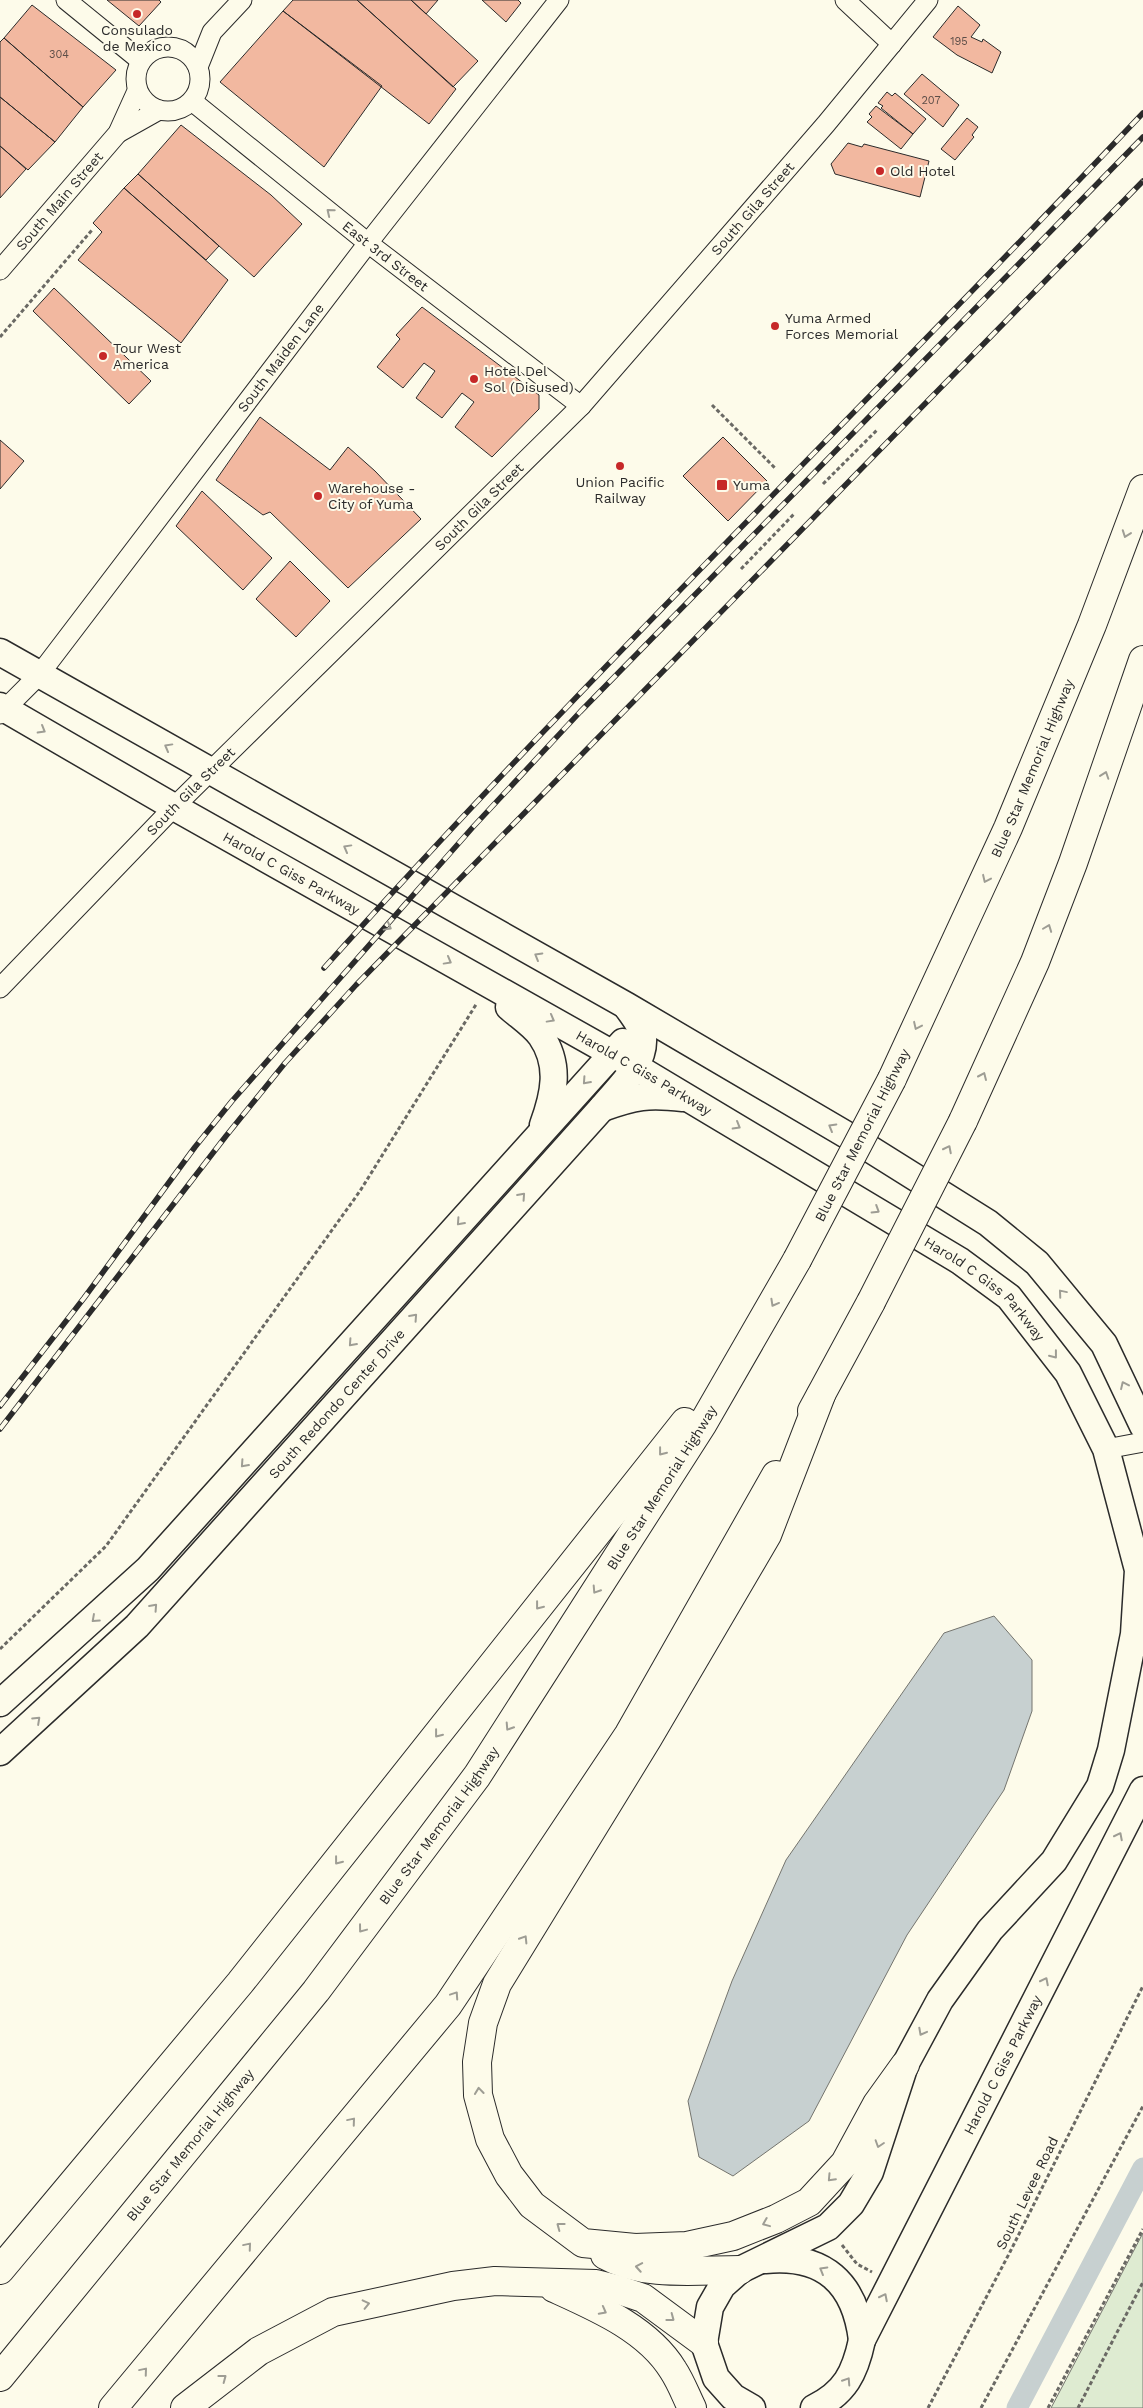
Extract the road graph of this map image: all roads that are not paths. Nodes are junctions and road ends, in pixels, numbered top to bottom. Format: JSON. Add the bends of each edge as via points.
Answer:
{"nodes":[{"id":1,"x":66,"y":0,"type":"edge"},
{"id":2,"x":242,"y":0,"type":"edge"},
{"id":3,"x":559,"y":0,"type":"edge"},
{"id":4,"x":846,"y":0,"type":"edge"},
{"id":5,"x":928,"y":0,"type":"edge"},
{"id":6,"x":212,"y":32,"type":"junction"},
{"id":7,"x":892,"y":44,"type":"junction"},
{"id":8,"x":171,"y":47,"type":"junction"},
{"id":9,"x":142,"y":61,"type":"junction"},
{"id":10,"x":198,"y":67,"type":"junction"},
{"id":11,"x":138,"y":90,"type":"junction"},
{"id":12,"x":192,"y":101,"type":"junction"},
{"id":13,"x":159,"y":110,"type":"junction"},
{"id":14,"x":118,"y":133,"type":"junction"},
{"id":15,"x":368,"y":243,"type":"junction"},
{"id":16,"x":0,"y":270,"type":"edge"},
{"id":17,"x":581,"y":406,"type":"junction"},
{"id":18,"x":1143,"y":489,"type":"edge"},
{"id":19,"x":0,"y":652,"type":"edge"},
{"id":20,"x":1143,"y":660,"type":"edge"},
{"id":21,"x":39,"y":674,"type":"junction"},
{"id":22,"x":2,"y":710,"type":"edge"},
{"id":23,"x":210,"y":771,"type":"junction"},
{"id":24,"x":174,"y":807,"type":"junction"},
{"id":25,"x":0,"y":988,"type":"edge"},
{"id":26,"x":478,"y":990,"type":"junction"},
{"id":27,"x":627,"y":1006,"type":"junction"},
{"id":28,"x":642,"y":1033,"type":"junction"},
{"id":29,"x":684,"y":1040,"type":"junction"},
{"id":30,"x":612,"y":1053,"type":"junction"},
{"id":31,"x":636,"y":1067,"type":"junction"},
{"id":32,"x":690,"y":1099,"type":"junction"},
{"id":33,"x":602,"y":1109,"type":"junction"},
{"id":34,"x":540,"y":1134,"type":"junction"},
{"id":35,"x":758,"y":1331,"type":"junction"},
{"id":36,"x":821,"y":1395,"type":"junction"},
{"id":37,"x":1143,"y":1426,"type":"edge"},
{"id":38,"x":1143,"y":1442,"type":"edge"},
{"id":39,"x":1106,"y":1449,"type":"junction"},
{"id":40,"x":0,"y":1703,"type":"edge"},
{"id":41,"x":0,"y":1752,"type":"edge"},
{"id":42,"x":1143,"y":1790,"type":"edge"},
{"id":43,"x":905,"y":2065,"type":"junction"},
{"id":44,"x":110,"y":2243,"type":"junction"},
{"id":45,"x":584,"y":2243,"type":"junction"},
{"id":46,"x":752,"y":2265,"type":"junction"},
{"id":47,"x":0,"y":2270,"type":"edge"},
{"id":48,"x":543,"y":2284,"type":"junction"},
{"id":49,"x":862,"y":2340,"type":"junction"},
{"id":50,"x":705,"y":2348,"type":"junction"},
{"id":51,"x":0,"y":2358,"type":"edge"},
{"id":52,"x":0,"y":2377,"type":"edge"},
{"id":53,"x":113,"y":2408,"type":"edge"},
{"id":54,"x":185,"y":2408,"type":"edge"},
{"id":55,"x":692,"y":2408,"type":"edge"},
{"id":56,"x":698,"y":2408,"type":"edge"},
{"id":57,"x":752,"y":2408,"type":"edge"},
{"id":58,"x":814,"y":2408,"type":"edge"}],
"edges":[{"from":1,"to":9,"type":"street"},
{"from":2,"to":6,"type":"street"},
{"from":3,"to":15,"type":"street","name":"South Maiden Lane"},
{"from":4,"to":7,"type":"street"},
{"from":5,"to":7,"type":"street","name":"South Gila Street"},
{"from":6,"to":8,"type":"street"},
{"from":6,"to":10,"type":"street"},
{"from":7,"to":17,"type":"street","name":"South Gila Street"},
{"from":8,"to":9,"type":"street","via":[[154,50]]},
{"from":8,"to":10,"type":"street","via":[[187,53]]},
{"from":9,"to":11,"type":"street","via":[[136,75]]},
{"from":10,"to":12,"type":"street","via":[[200,85]]},
{"from":11,"to":13,"type":"street","via":[[143,100]]},
{"from":11,"to":14,"type":"street","name":"South Main Street"},
{"from":12,"to":13,"type":"street","via":[[176,111]]},
{"from":15,"to":12,"type":"street","name":"East 3rd Street","one_way":true},
{"from":13,"to":14,"type":"street","name":"South Main Street"},
{"from":14,"to":16,"type":"street","name":"South Main Street"},
{"from":15,"to":17,"type":"street","name":"East 3rd Street"},
{"from":15,"to":21,"type":"street","name":"South Maiden Lane"},
{"from":17,"to":23,"type":"street","name":"South Gila Street"},
{"from":18,"to":35,"type":"highway","name":"Blue Star Memorial Highway","one_way":true,"bridge":true,"via":[[1092,625],[1008,828],[892,1079]]},
{"from":19,"to":21,"type":"main road"},
{"from":36,"to":20,"type":"highway","one_way":true,"bridge":true,"via":[[963,1121],[1035,962],[1074,863]]},
{"from":21,"to":22,"type":"street","name":"South Maiden Lane"},
{"from":23,"to":21,"type":"main road","one_way":true},
{"from":22,"to":24,"type":"main road","name":"Harold C Giss Parkway","one_way":true},
{"from":23,"to":24,"type":"street","name":"South Gila Street"},
{"from":27,"to":23,"type":"main road","one_way":true},
{"from":24,"to":25,"type":"street","name":"South Gila Street"},
{"from":24,"to":26,"type":"main road","name":"Harold C Giss Parkway","one_way":true},
{"from":26,"to":30,"type":"main road","name":"Harold C Giss Parkway","one_way":true},
{"from":26,"to":34,"type":"main road","via":[[540,1035],[548,1050],[555,1071],[552,1100]]},
{"from":27,"to":28,"type":"main road"},
{"from":27,"to":29,"type":"main road"},
{"from":28,"to":29,"type":"main road"},
{"from":28,"to":30,"type":"main road","name":"South Redondo Center Drive","via":[[622,1042]]},
{"from":28,"to":31,"type":"main road","name":"South Redondo Center Drive","via":[[642,1052]]},
{"from":37,"to":29,"type":"main road","one_way":true,"via":[[1104,1344],[1037,1263],[988,1223],[862,1144]]},
{"from":30,"to":31,"type":"main road","name":"Harold C Giss Parkway"},
{"from":30,"to":34,"type":"main road","name":"South Redondo Center Drive","one_way":true},
{"from":31,"to":32,"type":"main road","name":"Harold C Giss Parkway"},
{"from":31,"to":33,"type":"main road","name":"South Redondo Center Drive"},
{"from":32,"to":33,"type":"main road","via":[[656,1095],[634,1097]]},
{"from":32,"to":39,"type":"main road","name":"Harold C Giss Parkway","one_way":true,"via":[[960,1261],[1009,1297],[1068,1373]]},
{"from":41,"to":33,"type":"main road","name":"South Redondo Center Drive","one_way":true,"via":[[137,1626]]},
{"from":34,"to":40,"type":"main road","name":"South Redondo Center Drive","one_way":true,"via":[[148,1569]]},
{"from":35,"to":44,"type":"highway","name":"Blue Star Memorial Highway","one_way":true,"via":[[702,1425],[477,1776],[316,1991]]},
{"from":35,"to":47,"type":"highway","one_way":true,"via":[[240,1983]]},
{"from":45,"to":36,"type":"highway","one_way":true,"via":[[532,2204],[509,2175],[490,2139],[478,2095],[483,2023],[497,1984],[768,1535]]},
{"from":53,"to":36,"type":"highway","one_way":true,"via":[[448,2005],[629,1734]]},
{"from":38,"to":39,"type":"street"},
{"from":39,"to":43,"type":"main road","name":"Harold C Giss Parkway","one_way":true,"via":[[1138,1570],[1134,1634],[1111,1750],[1100,1786],[1054,1861],[990,1930],[940,2000]]},
{"from":49,"to":42,"type":"main road","name":"Harold C Giss Parkway","one_way":true},
{"from":43,"to":45,"type":"highway","one_way":true,"via":[[877,2104],[845,2163],[809,2202],[733,2236],[687,2246],[635,2248]]},
{"from":43,"to":46,"type":"main road","name":"Harold C Giss Parkway","one_way":true,"via":[[870,2172],[851,2204],[828,2227]]},
{"from":44,"to":51,"type":"highway"},
{"from":44,"to":52,"type":"highway","name":"Blue Star Memorial Highway"},
{"from":46,"to":45,"type":"highway","one_way":true,"via":[[659,2270],[620,2264]]},
{"from":49,"to":46,"type":"main road","name":"Harold C Giss Parkway","one_way":true,"via":[[859,2316],[849,2294],[832,2276],[811,2263],[787,2258]]},
{"from":46,"to":50,"type":"main road","name":"Harold C Giss Parkway","via":[[722,2286],[710,2307]]},
{"from":48,"to":50,"type":"highway","one_way":true,"via":[[596,2284],[632,2294],[660,2310]]},
{"from":54,"to":48,"type":"highway","one_way":true,"via":[[259,2351],[333,2312],[453,2286],[495,2281]]},
{"from":48,"to":55,"type":"highway","one_way":true,"via":[[620,2321],[648,2342],[672,2369]]},
{"from":58,"to":49,"type":"main road","name":"Harold C Giss Parkway","one_way":true,"via":[[828,2401],[845,2384],[857,2364]]},
{"from":50,"to":56,"type":"main road","name":"Harold C Giss Parkway"},
{"from":50,"to":57,"type":"main road","via":[[716,2378],[733,2397]]}]}
